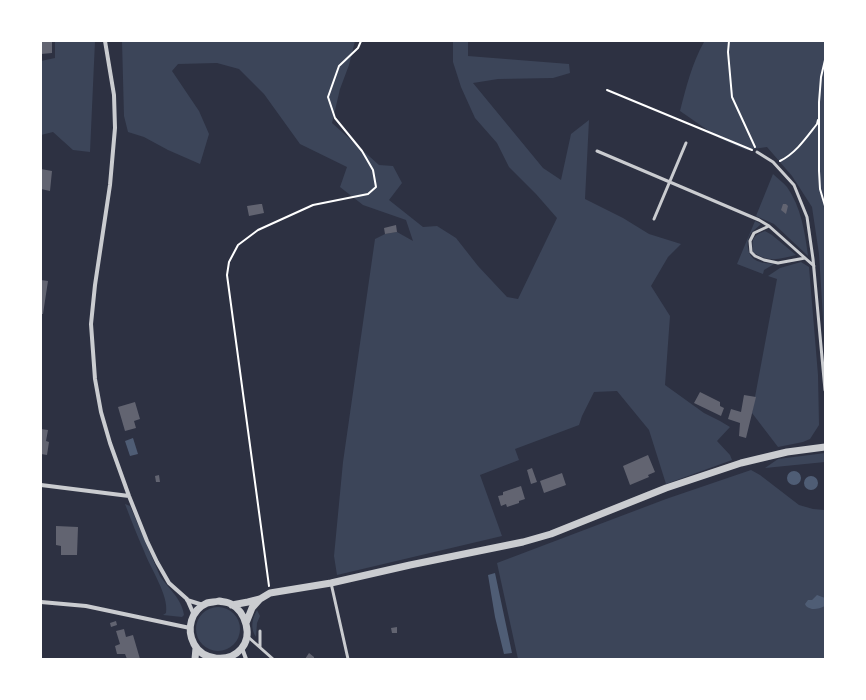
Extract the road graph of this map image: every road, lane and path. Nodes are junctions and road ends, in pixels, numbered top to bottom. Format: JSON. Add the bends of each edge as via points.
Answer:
{"nodes":[{"id":1,"x":105,"y":41,"type":"edge"},
{"id":2,"x":361,"y":41,"type":"edge"},
{"id":3,"x":729,"y":41,"type":"edge"},
{"id":4,"x":825,"y":60,"type":"edge"},
{"id":5,"x":607,"y":90,"type":"dead end"},
{"id":6,"x":819,"y":117,"type":"junction"},
{"id":7,"x":686,"y":143,"type":"dead end"},
{"id":8,"x":597,"y":151,"type":"dead end"},
{"id":9,"x":756,"y":152,"type":"junction"},
{"id":10,"x":776,"y":165,"type":"junction"},
{"id":11,"x":670,"y":182,"type":"junction"},
{"id":12,"x":825,"y":206,"type":"edge"},
{"id":13,"x":654,"y":219,"type":"dead end"},
{"id":14,"x":769,"y":226,"type":"junction"},
{"id":15,"x":805,"y":258,"type":"junction"},
{"id":16,"x":814,"y":266,"type":"junction"},
{"id":17,"x":825,"y":389,"type":"edge"},
{"id":18,"x":825,"y":447,"type":"edge"},
{"id":19,"x":41,"y":485,"type":"edge"},
{"id":20,"x":129,"y":496,"type":"junction"},
{"id":21,"x":331,"y":583,"type":"junction"},
{"id":22,"x":270,"y":593,"type":"junction"},
{"id":23,"x":187,"y":599,"type":"junction"},
{"id":24,"x":260,"y":599,"type":"junction"},
{"id":25,"x":41,"y":602,"type":"edge"},
{"id":26,"x":232,"y":605,"type":"junction"},
{"id":27,"x":204,"y":606,"type":"junction"},
{"id":28,"x":194,"y":615,"type":"junction"},
{"id":29,"x":246,"y":623,"type":"junction"},
{"id":30,"x":190,"y":628,"type":"junction"},
{"id":31,"x":260,"y":631,"type":"dead end"},
{"id":32,"x":247,"y":636,"type":"junction"},
{"id":33,"x":260,"y":647,"type":"junction"},
{"id":34,"x":196,"y":648,"type":"junction"},
{"id":35,"x":242,"y":648,"type":"junction"},
{"id":36,"x":209,"y":658,"type":"edge"},
{"id":37,"x":227,"y":658,"type":"edge"},
{"id":38,"x":195,"y":659,"type":"edge"},
{"id":39,"x":246,"y":659,"type":"edge"},
{"id":40,"x":273,"y":659,"type":"edge"},
{"id":41,"x":348,"y":659,"type":"edge"}],
"edges":[{"from":1,"to":20,"type":"street","via":[[114,95],[114,128],[110,185],[91,324],[95,379],[101,412]]},
{"from":2,"to":22,"type":"path","via":[[358,48],[339,66],[328,97],[335,118],[362,151],[373,170],[376,187],[368,194],[313,205],[258,230],[238,245],[229,262],[227,275]]},
{"from":3,"to":9,"type":"path","via":[[732,97]]},
{"from":4,"to":6,"type":"path","via":[[819,96]]},
{"from":5,"to":9,"type":"path"},
{"from":6,"to":10,"type":"path","via":[[817,124],[794,152]]},
{"from":6,"to":12,"type":"path","via":[[820,189]]},
{"from":7,"to":11,"type":"lane"},
{"from":8,"to":11,"type":"lane"},
{"from":9,"to":10,"type":"lane"},
{"from":10,"to":16,"type":"lane","via":[[794,185],[807,217]]},
{"from":11,"to":13,"type":"lane"},
{"from":11,"to":14,"type":"lane"},
{"from":14,"to":15,"type":"lane"},
{"from":14,"to":15,"type":"lane","via":[[754,233],[750,241],[751,252],[755,256],[778,263]]},
{"from":15,"to":16,"type":"lane"},
{"from":16,"to":17,"type":"lane"},
{"from":18,"to":21,"type":"street","via":[[787,452],[741,463],[666,488],[550,534],[523,542]]},
{"from":19,"to":20,"type":"street"},
{"from":20,"to":23,"type":"street","via":[[157,562],[169,583]]},
{"from":21,"to":22,"type":"street"},
{"from":21,"to":41,"type":"lane"},
{"from":22,"to":24,"type":"street"},
{"from":23,"to":27,"type":"street"},
{"from":23,"to":28,"type":"street"},
{"from":24,"to":26,"type":"street"},
{"from":24,"to":29,"type":"street","via":[[252,608]]},
{"from":25,"to":30,"type":"street","via":[[86,606]]},
{"from":26,"to":27,"type":"street","via":[[219,601]]},
{"from":26,"to":29,"type":"street","via":[[240,611]]},
{"from":27,"to":28,"type":"street"},
{"from":28,"to":30,"type":"street"},
{"from":29,"to":32,"type":"street"},
{"from":30,"to":34,"type":"street"},
{"from":31,"to":33,"type":"lane"},
{"from":32,"to":33,"type":"lane"},
{"from":32,"to":35,"type":"street"},
{"from":33,"to":40,"type":"lane"},
{"from":34,"to":36,"type":"street"},
{"from":34,"to":38,"type":"street"},
{"from":35,"to":37,"type":"street"},
{"from":35,"to":39,"type":"street"},
{"from":36,"to":37,"type":"street"}]}
